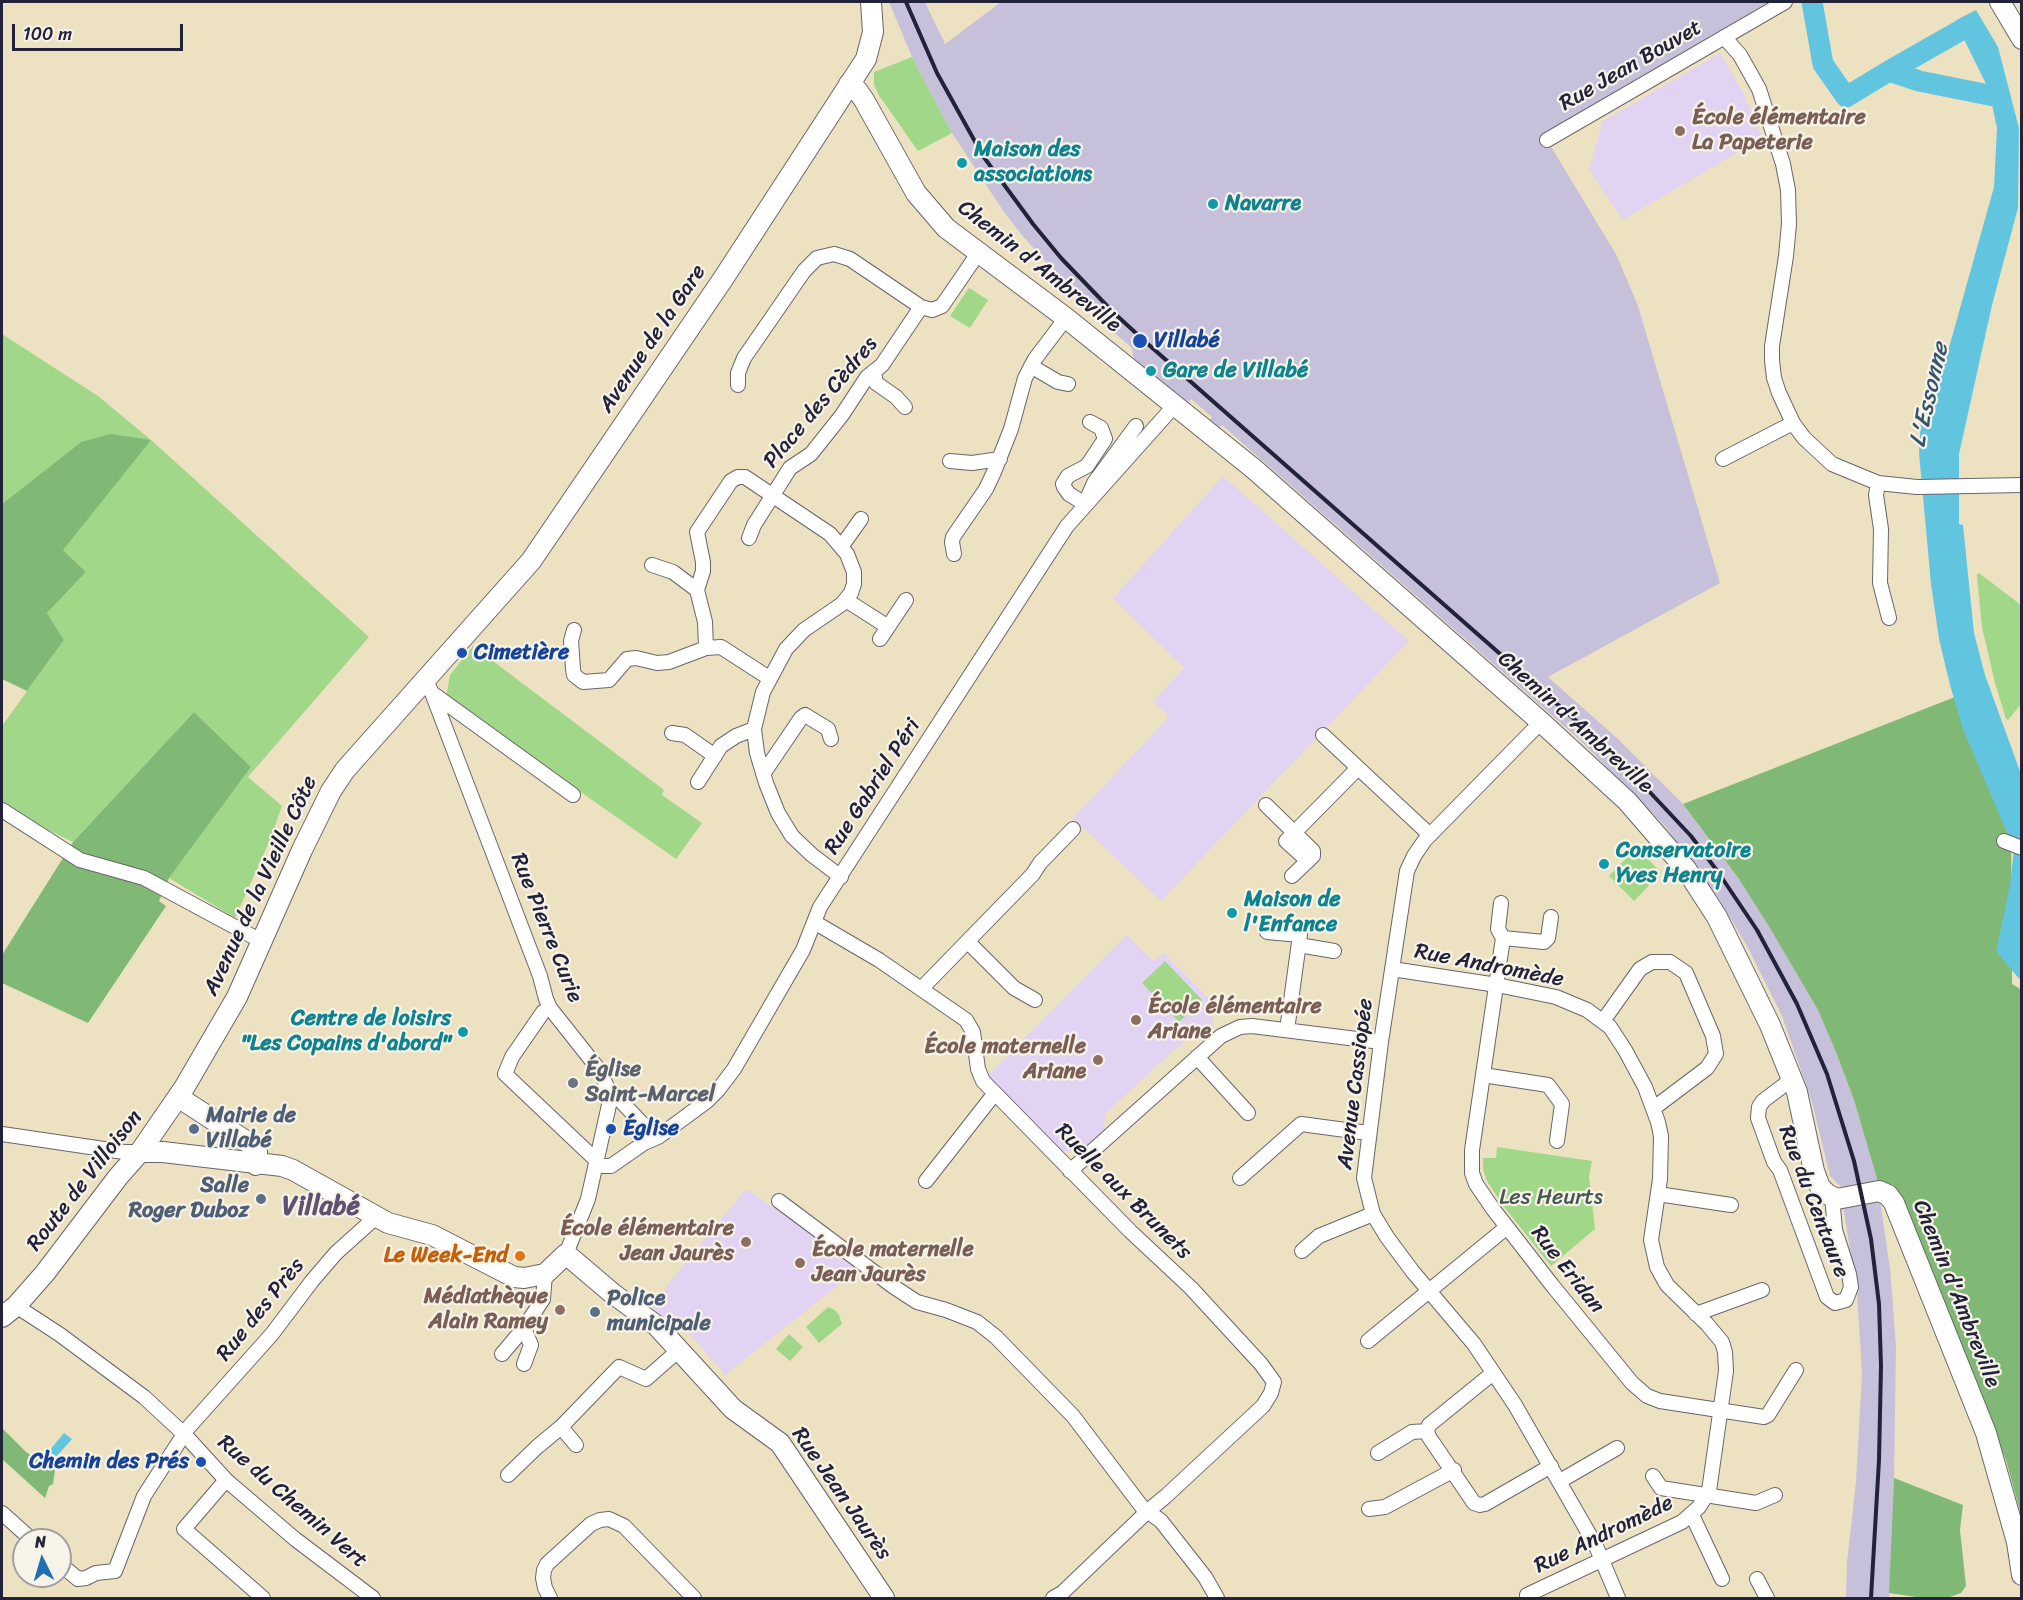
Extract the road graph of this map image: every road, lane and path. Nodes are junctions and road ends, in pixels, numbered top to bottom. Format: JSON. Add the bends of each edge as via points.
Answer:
{"nodes":[{"id":1,"x":871,"y":2,"type":"edge"},
{"id":2,"x":1785,"y":2,"type":"edge"},
{"id":3,"x":2000,"y":2,"type":"edge"},
{"id":4,"x":1724,"y":37,"type":"junction"},
{"id":5,"x":2022,"y":39,"type":"edge"},
{"id":6,"x":849,"y":84,"type":"junction"},
{"id":7,"x":1547,"y":140,"type":"dead end"},
{"id":8,"x":979,"y":252,"type":"junction"},
{"id":9,"x":921,"y":307,"type":"junction"},
{"id":10,"x":1066,"y":318,"type":"junction"},
{"id":11,"x":1031,"y":366,"type":"junction"},
{"id":12,"x":874,"y":372,"type":"junction"},
{"id":13,"x":1068,"y":384,"type":"dead end"},
{"id":14,"x":738,"y":386,"type":"dead end"},
{"id":15,"x":1175,"y":405,"type":"junction"},
{"id":16,"x":905,"y":407,"type":"dead end"},
{"id":17,"x":1090,"y":422,"type":"dead end"},
{"id":18,"x":1793,"y":423,"type":"junction"},
{"id":19,"x":1136,"y":426,"type":"dead end"},
{"id":20,"x":1000,"y":459,"type":"junction"},
{"id":21,"x":1723,"y":459,"type":"dead end"},
{"id":22,"x":950,"y":461,"type":"dead end"},
{"id":23,"x":1878,"y":483,"type":"junction"},
{"id":24,"x":2022,"y":485,"type":"edge"},
{"id":25,"x":773,"y":495,"type":"junction"},
{"id":26,"x":1085,"y":504,"type":"junction"},
{"id":27,"x":861,"y":519,"type":"dead end"},
{"id":28,"x":749,"y":538,"type":"dead end"},
{"id":29,"x":841,"y":547,"type":"junction"},
{"id":30,"x":954,"y":554,"type":"dead end"},
{"id":31,"x":652,"y":565,"type":"dead end"},
{"id":32,"x":697,"y":590,"type":"junction"},
{"id":33,"x":846,"y":600,"type":"junction"},
{"id":34,"x":906,"y":600,"type":"dead end"},
{"id":35,"x":1889,"y":618,"type":"dead end"},
{"id":36,"x":574,"y":630,"type":"dead end"},
{"id":37,"x":706,"y":648,"type":"junction"},
{"id":38,"x":769,"y":678,"type":"junction"},
{"id":39,"x":429,"y":686,"type":"junction"},
{"id":40,"x":1541,"y":722,"type":"junction"},
{"id":41,"x":754,"y":729,"type":"junction"},
{"id":42,"x":672,"y":733,"type":"dead end"},
{"id":43,"x":1323,"y":735,"type":"dead end"},
{"id":44,"x":831,"y":739,"type":"dead end"},
{"id":45,"x":715,"y":756,"type":"junction"},
{"id":46,"x":1358,"y":768,"type":"junction"},
{"id":47,"x":763,"y":774,"type":"junction"},
{"id":48,"x":698,"y":782,"type":"dead end"},
{"id":49,"x":573,"y":795,"type":"dead end"},
{"id":50,"x":1266,"y":805,"type":"dead end"},
{"id":51,"x":2,"y":810,"type":"edge"},
{"id":52,"x":1073,"y":829,"type":"dead end"},
{"id":53,"x":1295,"y":832,"type":"junction"},
{"id":54,"x":1430,"y":835,"type":"junction"},
{"id":55,"x":2004,"y":841,"type":"dead end"},
{"id":56,"x":2022,"y":848,"type":"edge"},
{"id":57,"x":841,"y":876,"type":"junction"},
{"id":58,"x":1292,"y":876,"type":"dead end"},
{"id":59,"x":1501,"y":903,"type":"dead end"},
{"id":60,"x":1551,"y":917,"type":"dead end"},
{"id":61,"x":814,"y":922,"type":"junction"},
{"id":62,"x":1267,"y":932,"type":"dead end"},
{"id":63,"x":1503,"y":938,"type":"junction"},
{"id":64,"x":263,"y":942,"type":"junction"},
{"id":65,"x":968,"y":942,"type":"junction"},
{"id":66,"x":1299,"y":945,"type":"junction"},
{"id":67,"x":1334,"y":951,"type":"dead end"},
{"id":68,"x":1392,"y":969,"type":"junction"},
{"id":69,"x":1497,"y":985,"type":"junction"},
{"id":70,"x":921,"y":989,"type":"junction"},
{"id":71,"x":1035,"y":1000,"type":"dead end"},
{"id":72,"x":550,"y":1008,"type":"junction"},
{"id":73,"x":1603,"y":1021,"type":"junction"},
{"id":74,"x":1287,"y":1030,"type":"junction"},
{"id":75,"x":1381,"y":1042,"type":"junction"},
{"id":76,"x":1197,"y":1057,"type":"junction"},
{"id":77,"x":1483,"y":1075,"type":"junction"},
{"id":78,"x":1792,"y":1079,"type":"junction"},
{"id":79,"x":995,"y":1093,"type":"junction"},
{"id":80,"x":611,"y":1096,"type":"junction"},
{"id":81,"x":178,"y":1097,"type":"junction"},
{"id":82,"x":1654,"y":1108,"type":"junction"},
{"id":83,"x":1248,"y":1113,"type":"dead end"},
{"id":84,"x":1368,"y":1133,"type":"junction"},
{"id":85,"x":2,"y":1134,"type":"edge"},
{"id":86,"x":658,"y":1137,"type":"junction"},
{"id":87,"x":1557,"y":1141,"type":"dead end"},
{"id":88,"x":140,"y":1152,"type":"junction"},
{"id":89,"x":597,"y":1163,"type":"junction"},
{"id":90,"x":256,"y":1165,"type":"junction"},
{"id":91,"x":1070,"y":1171,"type":"junction"},
{"id":92,"x":1240,"y":1178,"type":"dead end"},
{"id":93,"x":926,"y":1181,"type":"dead end"},
{"id":94,"x":1658,"y":1194,"type":"junction"},
{"id":95,"x":1832,"y":1196,"type":"junction"},
{"id":96,"x":779,"y":1201,"type":"dead end"},
{"id":97,"x":1731,"y":1205,"type":"dead end"},
{"id":98,"x":1373,"y":1214,"type":"junction"},
{"id":99,"x":376,"y":1217,"type":"junction"},
{"id":100,"x":1507,"y":1227,"type":"junction"},
{"id":101,"x":1302,"y":1251,"type":"dead end"},
{"id":102,"x":566,"y":1254,"type":"junction"},
{"id":103,"x":545,"y":1274,"type":"junction"},
{"id":104,"x":1762,"y":1290,"type":"dead end"},
{"id":105,"x":1429,"y":1291,"type":"junction"},
{"id":106,"x":8,"y":1309,"type":"edge"},
{"id":107,"x":1696,"y":1314,"type":"junction"},
{"id":108,"x":524,"y":1328,"type":"junction"},
{"id":109,"x":1368,"y":1341,"type":"dead end"},
{"id":110,"x":679,"y":1350,"type":"junction"},
{"id":111,"x":502,"y":1354,"type":"dead end"},
{"id":112,"x":524,"y":1364,"type":"dead end"},
{"id":113,"x":1796,"y":1370,"type":"dead end"},
{"id":114,"x":1493,"y":1373,"type":"junction"},
{"id":115,"x":1720,"y":1411,"type":"junction"},
{"id":116,"x":561,"y":1427,"type":"junction"},
{"id":117,"x":1427,"y":1431,"type":"junction"},
{"id":118,"x":185,"y":1436,"type":"junction"},
{"id":119,"x":576,"y":1445,"type":"dead end"},
{"id":120,"x":1617,"y":1448,"type":"dead end"},
{"id":121,"x":1378,"y":1453,"type":"dead end"},
{"id":122,"x":1551,"y":1466,"type":"junction"},
{"id":123,"x":1454,"y":1470,"type":"junction"},
{"id":124,"x":508,"y":1475,"type":"dead end"},
{"id":125,"x":1653,"y":1476,"type":"dead end"},
{"id":126,"x":226,"y":1480,"type":"junction"},
{"id":127,"x":1560,"y":1481,"type":"junction"},
{"id":128,"x":1707,"y":1495,"type":"junction"},
{"id":129,"x":1775,"y":1495,"type":"dead end"},
{"id":130,"x":1369,"y":1509,"type":"dead end"},
{"id":131,"x":1149,"y":1510,"type":"junction"},
{"id":132,"x":2,"y":1513,"type":"edge"},
{"id":133,"x":1692,"y":1515,"type":"junction"},
{"id":134,"x":19,"y":1528,"type":"edge"},
{"id":135,"x":2019,"y":1544,"type":"edge"},
{"id":136,"x":1602,"y":1560,"type":"junction"},
{"id":137,"x":72,"y":1574,"type":"edge"},
{"id":138,"x":2022,"y":1575,"type":"edge"},
{"id":139,"x":1722,"y":1579,"type":"dead end"},
{"id":140,"x":1757,"y":1579,"type":"dead end"},
{"id":141,"x":1527,"y":1595,"type":"dead end"},
{"id":142,"x":263,"y":1599,"type":"edge"},
{"id":143,"x":373,"y":1599,"type":"edge"},
{"id":144,"x":550,"y":1599,"type":"edge"},
{"id":145,"x":694,"y":1599,"type":"edge"},
{"id":146,"x":885,"y":1599,"type":"edge"},
{"id":147,"x":1053,"y":1599,"type":"edge"},
{"id":148,"x":1217,"y":1599,"type":"edge"},
{"id":149,"x":1618,"y":1599,"type":"edge"},
{"id":150,"x":1767,"y":1599,"type":"edge"}],
"edges":[{"from":1,"to":6,"type":"street","name":"Avenue de la Gare","via":[[873,32],[869,50]]},
{"from":2,"to":4,"type":"street","name":"Rue Jean Bouvet"},
{"from":3,"to":5,"type":"street"},
{"from":4,"to":7,"type":"street","name":"Rue Jean Bouvet"},
{"from":4,"to":18,"type":"street","via":[[1740,55],[1759,89],[1784,164],[1789,224],[1772,360],[1776,386]]},
{"from":6,"to":8,"type":"street","name":"Chemin d'Ambreville","via":[[864,100],[926,207],[946,228]]},
{"from":6,"to":39,"type":"street","name":"Avenue de la Gare","via":[[723,279],[531,561]]},
{"from":8,"to":9,"type":"street","via":[[942,306],[932,310]]},
{"from":8,"to":10,"type":"street","name":"Chemin d'Ambreville"},
{"from":9,"to":12,"type":"street","name":"Place des Cèdres"},
{"from":9,"to":14,"type":"street","via":[[850,259],[822,255],[804,271],[744,358]]},
{"from":10,"to":11,"type":"street"},
{"from":10,"to":15,"type":"street","name":"Chemin d'Ambreville"},
{"from":11,"to":13,"type":"street"},
{"from":11,"to":20,"type":"street"},
{"from":12,"to":16,"type":"street","via":[[876,383]]},
{"from":12,"to":25,"type":"street","name":"Place des Cèdres","via":[[811,454],[790,468]]},
{"from":15,"to":26,"type":"street","name":"Rue Gabriel Péri"},
{"from":15,"to":40,"type":"street","name":"Chemin d'Ambreville","via":[[1254,469]]},
{"from":17,"to":26,"type":"street","via":[[1101,428],[1105,439],[1087,466],[1063,483],[1070,494]]},
{"from":18,"to":21,"type":"street"},
{"from":18,"to":23,"type":"street","via":[[1832,464]]},
{"from":19,"to":26,"type":"street","via":[[1094,483]]},
{"from":20,"to":22,"type":"street"},
{"from":20,"to":30,"type":"street","via":[[986,489],[953,537]]},
{"from":23,"to":24,"type":"street","via":[[1917,487]]},
{"from":23,"to":35,"type":"street","via":[[1880,583]]},
{"from":25,"to":28,"type":"street","name":"Place des Cèdres"},
{"from":25,"to":29,"type":"street","via":[[830,534]]},
{"from":25,"to":32,"type":"street","via":[[745,477],[731,481],[697,532],[703,562]]},
{"from":26,"to":57,"type":"street","name":"Rue Gabriel Péri"},
{"from":27,"to":29,"type":"street"},
{"from":29,"to":33,"type":"street","via":[[854,572],[854,584]]},
{"from":31,"to":32,"type":"street","via":[[673,572]]},
{"from":32,"to":37,"type":"street"},
{"from":33,"to":34,"type":"street","via":[[884,633]]},
{"from":33,"to":38,"type":"street","via":[[804,630],[786,649]]},
{"from":36,"to":37,"type":"street","via":[[574,675],[584,682],[609,680],[631,658],[662,663]]},
{"from":37,"to":38,"type":"street","via":[[721,646]]},
{"from":38,"to":41,"type":"street"},
{"from":39,"to":49,"type":"street"},
{"from":39,"to":64,"type":"street","name":"Avenue de la Vieille Côte","via":[[345,770],[331,791]]},
{"from":39,"to":72,"type":"street","name":"Rue Pierre Curie"},
{"from":40,"to":54,"type":"street","name":"Avenue Cassiopée"},
{"from":40,"to":78,"type":"street","name":"Chemin d'Ambreville","via":[[1636,810],[1700,889],[1747,976]]},
{"from":41,"to":45,"type":"street","via":[[721,746]]},
{"from":41,"to":47,"type":"street"},
{"from":42,"to":45,"type":"street","via":[[685,735]]},
{"from":43,"to":46,"type":"street"},
{"from":44,"to":47,"type":"street","via":[[828,729],[805,715]]},
{"from":45,"to":48,"type":"street"},
{"from":46,"to":53,"type":"street"},
{"from":46,"to":54,"type":"street"},
{"from":47,"to":57,"type":"street","via":[[792,836]]},
{"from":50,"to":53,"type":"street"},
{"from":51,"to":64,"type":"street","via":[[80,860],[144,878]]},
{"from":52,"to":65,"type":"street"},
{"from":53,"to":58,"type":"street","via":[[1286,841],[1308,861]]},
{"from":54,"to":68,"type":"street","name":"Avenue Cassiopée","via":[[1407,871]]},
{"from":55,"to":56,"type":"street"},
{"from":57,"to":61,"type":"street","name":"Rue Gabriel Péri"},
{"from":59,"to":63,"type":"street","name":"Rue Eridan","via":[[1498,929]]},
{"from":60,"to":63,"type":"street","via":[[1544,942]]},
{"from":61,"to":70,"type":"street","name":"Ruelle aux Brunets"},
{"from":61,"to":86,"type":"street","name":"Rue Gabriel Péri","via":[[806,944],[723,1083],[707,1101]]},
{"from":62,"to":66,"type":"street","via":[[1300,935]]},
{"from":63,"to":69,"type":"street","name":"Rue Eridan"},
{"from":64,"to":81,"type":"street","name":"Avenue de la Vieille Côte","via":[[237,997]]},
{"from":65,"to":70,"type":"street"},
{"from":65,"to":71,"type":"street","via":[[1014,987]]},
{"from":66,"to":67,"type":"street"},
{"from":66,"to":74,"type":"street"},
{"from":68,"to":69,"type":"street","name":"Rue Andromède"},
{"from":68,"to":75,"type":"street","name":"Avenue Cassiopée"},
{"from":69,"to":73,"type":"street","name":"Rue Andromède","via":[[1556,997]]},
{"from":69,"to":77,"type":"street","name":"Rue Eridan"},
{"from":70,"to":79,"type":"street","name":"Ruelle aux Brunets","via":[[966,1020],[974,1032],[978,1069]]},
{"from":72,"to":80,"type":"street","name":"Rue Pierre Curie","via":[[600,1071]]},
{"from":72,"to":89,"type":"street","via":[[518,1048],[505,1074]]},
{"from":73,"to":82,"type":"street","name":"Rue Andromède","via":[[1625,1050]]},
{"from":73,"to":82,"type":"street","via":[[1640,969],[1652,962],[1670,962],[1686,973],[1713,1036],[1716,1054],[1707,1068]]},
{"from":74,"to":75,"type":"street"},
{"from":74,"to":76,"type":"street","via":[[1240,1027],[1221,1036]]},
{"from":75,"to":84,"type":"street","name":"Avenue Cassiopée"},
{"from":76,"to":83,"type":"street"},
{"from":76,"to":91,"type":"street"},
{"from":77,"to":87,"type":"street","via":[[1548,1085],[1562,1104]]},
{"from":77,"to":100,"type":"street","name":"Rue Eridan","via":[[1472,1173]]},
{"from":78,"to":95,"type":"street","name":"Chemin d'Ambreville","via":[[1817,1179],[1820,1187]]},
{"from":78,"to":95,"type":"street","name":"Rue du Centaure","via":[[1763,1101],[1757,1113],[1827,1297],[1835,1304],[1846,1300],[1851,1287],[1836,1236]]},
{"from":79,"to":91,"type":"street","name":"Ruelle aux Brunets"},
{"from":79,"to":93,"type":"street"},
{"from":80,"to":86,"type":"street","via":[[617,1097]]},
{"from":80,"to":89,"type":"street"},
{"from":81,"to":88,"type":"street","name":"Route de Villoison"},
{"from":81,"to":90,"type":"street","via":[[252,1145],[257,1151]]},
{"from":82,"to":94,"type":"street","name":"Rue Andromède","via":[[1661,1136]]},
{"from":84,"to":92,"type":"street","via":[[1301,1124]]},
{"from":84,"to":98,"type":"street","name":"Avenue Cassiopée","via":[[1364,1178]]},
{"from":85,"to":88,"type":"street"},
{"from":86,"to":89,"type":"street","name":"Rue Gabriel Péri","via":[[611,1166]]},
{"from":88,"to":90,"type":"street"},
{"from":88,"to":106,"type":"street","name":"Route de Villoison","via":[[45,1273]]},
{"from":89,"to":102,"type":"street","via":[[588,1199]]},
{"from":90,"to":99,"type":"street","via":[[292,1170]]},
{"from":91,"to":131,"type":"street","name":"Ruelle aux Brunets","via":[[1191,1287],[1274,1382],[1263,1406]]},
{"from":94,"to":97,"type":"street"},
{"from":94,"to":107,"type":"street","name":"Rue Andromède","via":[[1651,1240],[1653,1256],[1667,1285]]},
{"from":95,"to":135,"type":"street","name":"Chemin d'Ambreville","via":[[1837,1199],[1879,1191],[1893,1200],[1986,1433]]},
{"from":96,"to":131,"type":"street","via":[[917,1302],[977,1322],[996,1336],[1073,1416],[1142,1507]]},
{"from":98,"to":101,"type":"street","via":[[1319,1236]]},
{"from":98,"to":105,"type":"street","name":"Avenue Cassiopée"},
{"from":99,"to":103,"type":"street","via":[[432,1235],[514,1276]]},
{"from":99,"to":118,"type":"street","name":"Rue des Près","via":[[336,1253]]},
{"from":100,"to":105,"type":"street"},
{"from":100,"to":115,"type":"street","name":"Rue Eridan","via":[[1639,1390],[1660,1401]]},
{"from":102,"to":103,"type":"street"},
{"from":102,"to":110,"type":"street","name":"Rue Jean Jaurès","via":[[657,1326]]},
{"from":103,"to":108,"type":"street","via":[[543,1299]]},
{"from":104,"to":107,"type":"street"},
{"from":105,"to":109,"type":"street"},
{"from":105,"to":114,"type":"street","name":"Avenue Cassiopée"},
{"from":106,"to":118,"type":"street","name":"Rue du Chemin Vert","via":[[59,1334],[144,1397]]},
{"from":107,"to":115,"type":"street","name":"Rue Andromède","via":[[1722,1342],[1725,1352]]},
{"from":108,"to":111,"type":"street"},
{"from":108,"to":112,"type":"street","via":[[531,1346]]},
{"from":110,"to":116,"type":"street","via":[[646,1379],[619,1367]]},
{"from":110,"to":146,"type":"street","name":"Rue Jean Jaurès","via":[[733,1409],[780,1443]]},
{"from":113,"to":115,"type":"street","name":"Rue Eridan","via":[[1766,1417]]},
{"from":114,"to":117,"type":"street","via":[[1429,1425]]},
{"from":114,"to":122,"type":"street","name":"Avenue Cassiopée"},
{"from":115,"to":128,"type":"street","name":"Rue Andromède"},
{"from":116,"to":119,"type":"street"},
{"from":116,"to":124,"type":"street"},
{"from":117,"to":121,"type":"street","via":[[1412,1432]]},
{"from":117,"to":123,"type":"street"},
{"from":118,"to":126,"type":"street","name":"Rue du Chemin Vert"},
{"from":118,"to":137,"type":"street","via":[[144,1496],[115,1571],[96,1572],[78,1579]]},
{"from":120,"to":127,"type":"street"},
{"from":122,"to":123,"type":"street","via":[[1480,1505],[1474,1503]]},
{"from":122,"to":127,"type":"street","name":"Avenue Cassiopée"},
{"from":123,"to":130,"type":"street","via":[[1385,1507]]},
{"from":125,"to":128,"type":"street","via":[[1661,1488]]},
{"from":126,"to":142,"type":"street","via":[[184,1529]]},
{"from":126,"to":143,"type":"street","name":"Rue du Chemin Vert"},
{"from":127,"to":136,"type":"street","name":"Avenue Cassiopée"},
{"from":128,"to":129,"type":"street","via":[[1756,1503]]},
{"from":128,"to":133,"type":"street","name":"Rue Andromède"},
{"from":131,"to":147,"type":"street"},
{"from":131,"to":148,"type":"street","via":[[1184,1550]]},
{"from":132,"to":134,"type":"street"},
{"from":133,"to":136,"type":"street","name":"Rue Andromède"},
{"from":133,"to":139,"type":"street"},
{"from":135,"to":138,"type":"street","name":"Chemin d'Ambreville"},
{"from":136,"to":141,"type":"street","name":"Rue Andromède"},
{"from":136,"to":149,"type":"street","name":"Avenue Cassiopée"},
{"from":140,"to":150,"type":"street"},
{"from":144,"to":145,"type":"street","via":[[543,1578],[547,1564],[591,1524],[609,1519],[624,1526]]}]}
